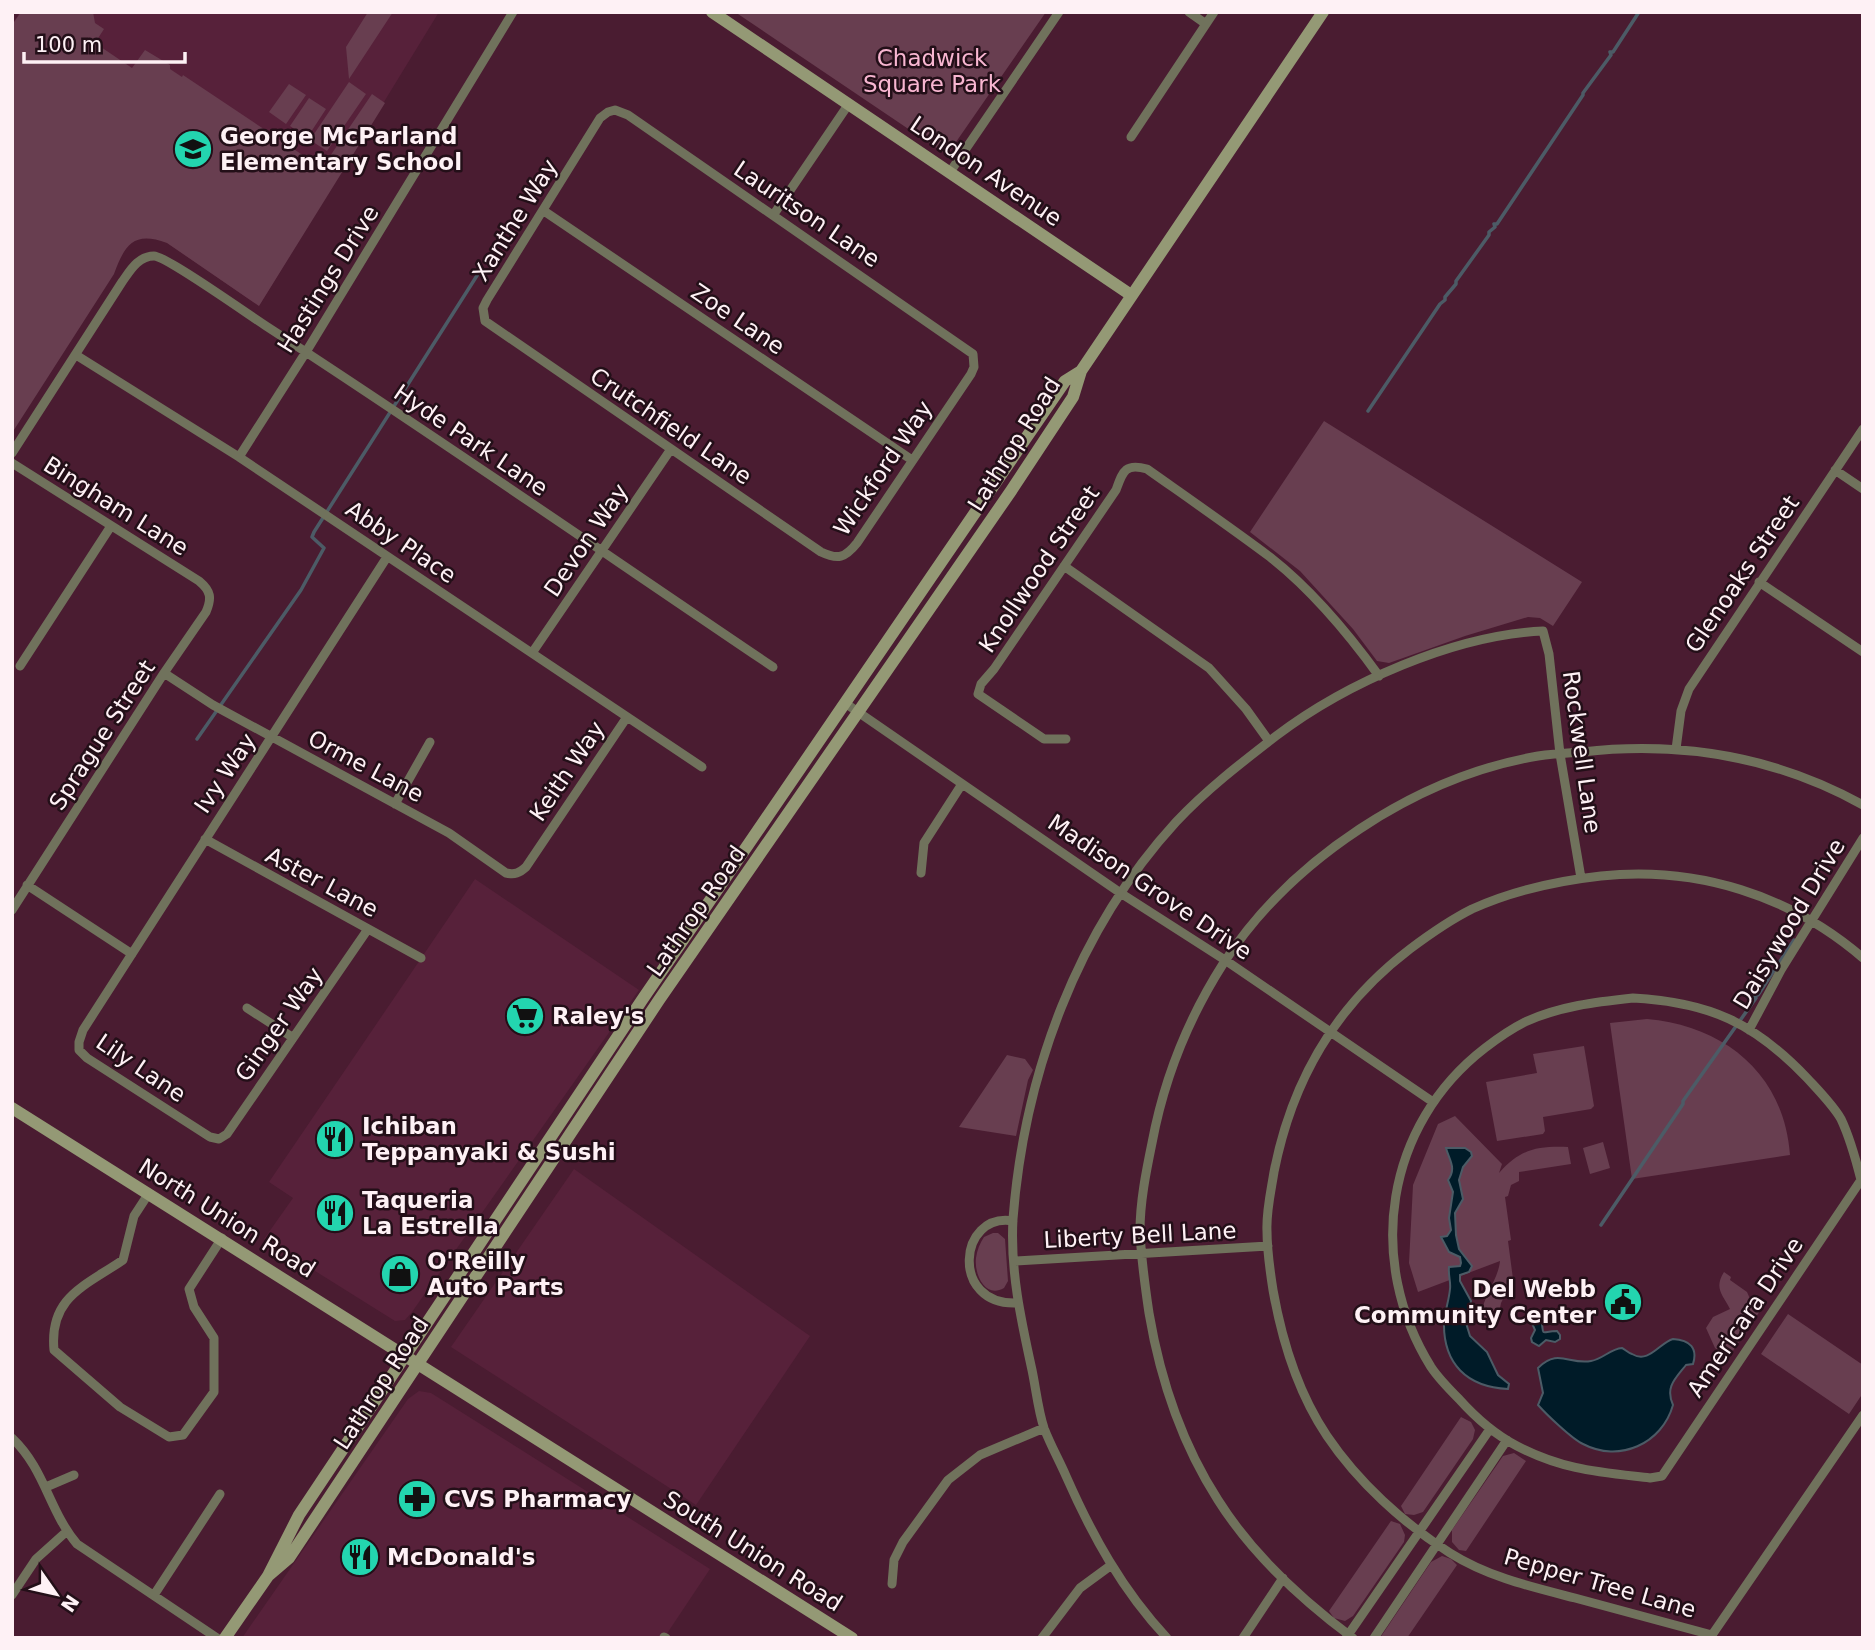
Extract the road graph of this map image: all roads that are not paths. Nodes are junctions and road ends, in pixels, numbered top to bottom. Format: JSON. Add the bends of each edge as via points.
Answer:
{"nodes":[{"id":1,"x":513,"y":12,"type":"edge"},
{"id":2,"x":712,"y":12,"type":"edge"},
{"id":3,"x":1059,"y":12,"type":"edge"},
{"id":4,"x":1189,"y":12,"type":"edge"},
{"id":5,"x":1214,"y":12,"type":"edge"},
{"id":6,"x":1322,"y":12,"type":"edge"},
{"id":7,"x":1206,"y":24,"type":"junction"},
{"id":8,"x":848,"y":104,"type":"junction"},
{"id":9,"x":1131,"y":137,"type":"dead end"},
{"id":10,"x":584,"y":145,"type":"joint"},
{"id":11,"x":950,"y":172,"type":"junction"},
{"id":12,"x":544,"y":211,"type":"junction"},
{"id":13,"x":774,"y":214,"type":"junction"},
{"id":14,"x":1131,"y":295,"type":"junction"},
{"id":15,"x":483,"y":317,"type":"joint"},
{"id":16,"x":306,"y":352,"type":"junction"},
{"id":17,"x":76,"y":355,"type":"junction"},
{"id":18,"x":1081,"y":371,"type":"junction"},
{"id":19,"x":955,"y":398,"type":"joint"},
{"id":20,"x":1863,"y":429,"type":"edge"},
{"id":21,"x":671,"y":449,"type":"junction"},
{"id":22,"x":12,"y":453,"type":"edge"},
{"id":23,"x":239,"y":457,"type":"junction"},
{"id":24,"x":912,"y":460,"type":"junction"},
{"id":25,"x":12,"y":463,"type":"edge"},
{"id":26,"x":1835,"y":470,"type":"junction"},
{"id":27,"x":1863,"y":489,"type":"edge"},
{"id":28,"x":111,"y":526,"type":"junction"},
{"id":29,"x":602,"y":552,"type":"junction"},
{"id":30,"x":387,"y":557,"type":"junction"},
{"id":31,"x":841,"y":557,"type":"joint"},
{"id":32,"x":1064,"y":566,"type":"junction"},
{"id":33,"x":199,"y":581,"type":"joint"},
{"id":34,"x":1759,"y":583,"type":"junction"},
{"id":35,"x":1863,"y":652,"type":"edge"},
{"id":36,"x":532,"y":653,"type":"junction"},
{"id":37,"x":20,"y":666,"type":"dead end"},
{"id":38,"x":773,"y":667,"type":"dead end"},
{"id":39,"x":164,"y":673,"type":"junction"},
{"id":40,"x":1379,"y":676,"type":"junction"},
{"id":41,"x":845,"y":703,"type":"junction"},
{"id":42,"x":860,"y":713,"type":"junction"},
{"id":43,"x":627,"y":717,"type":"junction"},
{"id":44,"x":272,"y":737,"type":"junction"},
{"id":45,"x":1066,"y":739,"type":"dead end"},
{"id":46,"x":1269,"y":741,"type":"junction"},
{"id":47,"x":430,"y":742,"type":"dead end"},
{"id":48,"x":1676,"y":749,"type":"junction"},
{"id":49,"x":1560,"y":754,"type":"junction"},
{"id":50,"x":702,"y":767,"type":"dead end"},
{"id":51,"x":962,"y":784,"type":"junction"},
{"id":52,"x":395,"y":804,"type":"junction"},
{"id":53,"x":1863,"y":805,"type":"edge"},
{"id":54,"x":1863,"y":838,"type":"edge"},
{"id":55,"x":205,"y":839,"type":"junction"},
{"id":56,"x":540,"y":846,"type":"joint"},
{"id":57,"x":920,"y":873,"type":"dead end"},
{"id":58,"x":1581,"y":878,"type":"junction"},
{"id":59,"x":27,"y":885,"type":"junction"},
{"id":60,"x":1122,"y":894,"type":"junction"},
{"id":61,"x":12,"y":910,"type":"edge"},
{"id":62,"x":1812,"y":921,"type":"junction"},
{"id":63,"x":368,"y":929,"type":"junction"},
{"id":64,"x":132,"y":954,"type":"junction"},
{"id":65,"x":421,"y":958,"type":"dead end"},
{"id":66,"x":1863,"y":958,"type":"edge"},
{"id":67,"x":1226,"y":960,"type":"junction"},
{"id":68,"x":648,"y":1004,"type":"junction"},
{"id":69,"x":247,"y":1008,"type":"dead end"},
{"id":70,"x":96,"y":1011,"type":"joint"},
{"id":71,"x":1749,"y":1030,"type":"junction"},
{"id":72,"x":1331,"y":1032,"type":"junction"},
{"id":73,"x":292,"y":1037,"type":"junction"},
{"id":74,"x":1433,"y":1102,"type":"junction"},
{"id":75,"x":12,"y":1108,"type":"edge"},
{"id":76,"x":219,"y":1139,"type":"joint"},
{"id":77,"x":1861,"y":1180,"type":"edge"},
{"id":78,"x":149,"y":1193,"type":"junction"},
{"id":79,"x":1013,"y":1221,"type":"junction"},
{"id":80,"x":222,"y":1238,"type":"junction"},
{"id":81,"x":1268,"y":1246,"type":"junction"},
{"id":82,"x":1142,"y":1255,"type":"junction"},
{"id":83,"x":1014,"y":1261,"type":"junction"},
{"id":84,"x":1017,"y":1303,"type":"junction"},
{"id":85,"x":405,"y":1355,"type":"junction"},
{"id":86,"x":419,"y":1364,"type":"junction"},
{"id":87,"x":1863,"y":1415,"type":"edge"},
{"id":88,"x":1044,"y":1428,"type":"junction"},
{"id":89,"x":1490,"y":1429,"type":"junction"},
{"id":90,"x":12,"y":1438,"type":"edge"},
{"id":91,"x":1507,"y":1440,"type":"junction"},
{"id":92,"x":74,"y":1475,"type":"dead end"},
{"id":93,"x":46,"y":1487,"type":"junction"},
{"id":94,"x":220,"y":1494,"type":"dead end"},
{"id":95,"x":66,"y":1531,"type":"junction"},
{"id":96,"x":1420,"y":1531,"type":"junction"},
{"id":97,"x":1438,"y":1544,"type":"junction"},
{"id":98,"x":1111,"y":1566,"type":"junction"},
{"id":99,"x":268,"y":1576,"type":"junction"},
{"id":100,"x":1283,"y":1578,"type":"junction"},
{"id":101,"x":892,"y":1584,"type":"dead end"},
{"id":102,"x":12,"y":1595,"type":"edge"},
{"id":103,"x":154,"y":1595,"type":"junction"},
{"id":104,"x":1349,"y":1637,"type":"edge"},
{"id":105,"x":217,"y":1638,"type":"edge"},
{"id":106,"x":225,"y":1638,"type":"edge"},
{"id":107,"x":852,"y":1638,"type":"edge"},
{"id":108,"x":1042,"y":1638,"type":"edge"},
{"id":109,"x":1167,"y":1638,"type":"edge"},
{"id":110,"x":1243,"y":1638,"type":"edge"},
{"id":111,"x":1374,"y":1638,"type":"edge"}],
"edges":[{"from":1,"to":16,"type":"street","name":"Hastings Drive"},
{"from":2,"to":8,"type":"main road","name":"London Avenue"},
{"from":3,"to":11,"type":"street"},
{"from":4,"to":7,"type":"street"},
{"from":5,"to":7,"type":"street"},
{"from":6,"to":14,"type":"main road","name":"Lathrop Road"},
{"from":7,"to":9,"type":"street"},
{"from":8,"to":11,"type":"main road","name":"London Avenue"},
{"from":8,"to":13,"type":"street"},
{"from":10,"to":12,"type":"street","name":"Xanthe Way"},
{"from":10,"to":13,"type":"street","name":"Lauritson Lane","via":[[600,118],[620,111]]},
{"from":11,"to":14,"type":"main road","name":"London Avenue"},
{"from":12,"to":15,"type":"street","name":"Xanthe Way","via":[[487,300]]},
{"from":12,"to":24,"type":"street","name":"Zoe Lane"},
{"from":13,"to":19,"type":"street","name":"Lauritson Lane","via":[[974,354],[971,374]]},
{"from":14,"to":18,"type":"main road","name":"Lathrop Road"},
{"from":15,"to":21,"type":"street","name":"Crutchfield Lane"},
{"from":16,"to":17,"type":"street","name":"Hyde Park Lane","via":[[154,256],[136,263]]},
{"from":16,"to":23,"type":"street","name":"Hastings Drive"},
{"from":16,"to":29,"type":"street","name":"Hyde Park Lane"},
{"from":17,"to":22,"type":"street"},
{"from":17,"to":23,"type":"street","name":"Abby Place"},
{"from":18,"to":41,"type":"main road","name":"Lathrop Road","via":[[1065,381]]},
{"from":18,"to":42,"type":"main road","name":"Lathrop Road","via":[[1073,397]]},
{"from":19,"to":24,"type":"street","name":"Wickford Way"},
{"from":20,"to":26,"type":"street","name":"Glenoaks Street"},
{"from":21,"to":29,"type":"street","name":"Devon Way"},
{"from":21,"to":31,"type":"street","name":"Crutchfield Lane","via":[[821,552]]},
{"from":23,"to":30,"type":"street","name":"Abby Place"},
{"from":24,"to":31,"type":"street","name":"Wickford Way","via":[[857,543]]},
{"from":25,"to":28,"type":"street","name":"Bingham Lane"},
{"from":26,"to":27,"type":"street"},
{"from":26,"to":34,"type":"street","name":"Glenoaks Street"},
{"from":28,"to":33,"type":"street","name":"Bingham Lane"},
{"from":28,"to":37,"type":"street"},
{"from":29,"to":36,"type":"street","name":"Devon Way"},
{"from":29,"to":38,"type":"street","name":"Hyde Park Lane"},
{"from":30,"to":36,"type":"street","name":"Abby Place"},
{"from":30,"to":44,"type":"street","name":"Ivy Way"},
{"from":32,"to":40,"type":"street","name":"Knollwood Street","via":[[1126,470],[1133,466],[1147,469],[1271,558],[1314,598]]},
{"from":32,"to":45,"type":"street","name":"Knollwood Street","via":[[978,694],[1044,739]]},
{"from":32,"to":46,"type":"street","via":[[1209,668]]},
{"from":33,"to":39,"type":"street","name":"Sprague Street","via":[[211,601]]},
{"from":34,"to":35,"type":"street"},
{"from":34,"to":48,"type":"street","name":"Glenoaks Street","via":[[1689,689]]},
{"from":36,"to":43,"type":"street","name":"Abby Place"},
{"from":39,"to":44,"type":"street","name":"Orme Lane"},
{"from":39,"to":59,"type":"street","name":"Sprague Street"},
{"from":40,"to":46,"type":"street"},
{"from":40,"to":49,"type":"street","name":"Rockwell Lane","via":[[1440,652],[1516,632],[1543,631]]},
{"from":41,"to":42,"type":"street","name":"Madison Grove Drive"},
{"from":41,"to":68,"type":"main road","name":"Lathrop Road"},
{"from":42,"to":51,"type":"street","name":"Madison Grove Drive"},
{"from":42,"to":68,"type":"main road","name":"Lathrop Road"},
{"from":43,"to":50,"type":"street","name":"Abby Place"},
{"from":43,"to":56,"type":"street","name":"Keith Way"},
{"from":44,"to":52,"type":"street","name":"Orme Lane"},
{"from":44,"to":55,"type":"street","name":"Ivy Way"},
{"from":46,"to":60,"type":"street","via":[[1223,776],[1175,823]]},
{"from":47,"to":52,"type":"street"},
{"from":48,"to":49,"type":"street","via":[[1628,747]]},
{"from":48,"to":53,"type":"street","via":[[1784,770]]},
{"from":49,"to":58,"type":"street","name":"Rockwell Lane"},
{"from":49,"to":67,"type":"street","via":[[1479,771],[1417,796],[1365,825],[1295,880]]},
{"from":51,"to":57,"type":"street","via":[[924,843]]},
{"from":51,"to":60,"type":"street","name":"Madison Grove Drive"},
{"from":52,"to":56,"type":"street","name":"Orme Lane","via":[[449,833],[506,873],[519,873]]},
{"from":54,"to":62,"type":"street","name":"Daisywood Drive"},
{"from":55,"to":63,"type":"street","name":"Aster Lane"},
{"from":55,"to":64,"type":"street","name":"Ivy Way"},
{"from":58,"to":62,"type":"street","name":"Pepper Tree Lane","via":[[1631,873],[1708,881],[1780,903]]},
{"from":58,"to":72,"type":"street","name":"Pepper Tree Lane","via":[[1517,892],[1471,910],[1435,931],[1361,992]]},
{"from":59,"to":61,"type":"street","name":"Sprague Street"},
{"from":59,"to":64,"type":"street"},
{"from":60,"to":67,"type":"street","name":"Madison Grove Drive"},
{"from":60,"to":79,"type":"street","via":[[1097,931],[1059,1010],[1037,1081]]},
{"from":62,"to":66,"type":"street","name":"Pepper Tree Lane"},
{"from":62,"to":71,"type":"street","name":"Daisywood Drive"},
{"from":63,"to":65,"type":"street","name":"Aster Lane"},
{"from":63,"to":73,"type":"street","name":"Ginger Way"},
{"from":64,"to":70,"type":"street","name":"Ivy Way"},
{"from":67,"to":72,"type":"street","name":"Madison Grove Drive"},
{"from":67,"to":82,"type":"street","via":[[1175,1055],[1158,1111],[1146,1174]]},
{"from":68,"to":85,"type":"main road","name":"Lathrop Road"},
{"from":68,"to":86,"type":"main road","name":"Lathrop Road"},
{"from":69,"to":73,"type":"street"},
{"from":70,"to":76,"type":"street","name":"Lily Lane","via":[[79,1050]]},
{"from":71,"to":74,"type":"street","via":[[1727,1016],[1684,1003],[1633,998],[1581,1003],[1503,1034],[1453,1076]]},
{"from":71,"to":77,"type":"street","via":[[1789,1059],[1840,1118]]},
{"from":72,"to":74,"type":"street","name":"Madison Grove Drive"},
{"from":72,"to":81,"type":"street","name":"Pepper Tree Lane","via":[[1293,1102],[1280,1142],[1270,1192]]},
{"from":73,"to":76,"type":"street","name":"Ginger Way","via":[[227,1134]]},
{"from":74,"to":89,"type":"street","via":[[1409,1147],[1393,1209],[1391,1230],[1400,1292],[1431,1367]]},
{"from":75,"to":78,"type":"main road","name":"North Union Road"},
{"from":77,"to":91,"type":"street","name":"Americara Drive","via":[[1661,1476],[1576,1469]]},
{"from":78,"to":80,"type":"main road","name":"North Union Road"},
{"from":78,"to":80,"type":"street","via":[[134,1216],[123,1260],[66,1299],[59,1310],[54,1350],[120,1407],[169,1437],[183,1435],[214,1392],[214,1338],[194,1307],[189,1289]]},
{"from":79,"to":83,"type":"street"},
{"from":79,"to":84,"type":"street","via":[[998,1220],[977,1235],[970,1267],[974,1282],[987,1297],[1003,1304]]},
{"from":80,"to":85,"type":"main road","name":"North Union Road"},
{"from":81,"to":82,"type":"street","name":"Liberty Bell Lane"},
{"from":81,"to":96,"type":"street","name":"Pepper Tree Lane","via":[[1288,1356],[1325,1433],[1384,1501]]},
{"from":82,"to":83,"type":"street","name":"Liberty Bell Lane"},
{"from":82,"to":100,"type":"street","via":[[1155,1346],[1169,1399],[1217,1500]]},
{"from":83,"to":84,"type":"street"},
{"from":84,"to":88,"type":"street"},
{"from":85,"to":86,"type":"main road","name":"North Union Road"},
{"from":85,"to":99,"type":"main road","name":"Lathrop Road","via":[[299,1515]]},
{"from":86,"to":99,"type":"main road","name":"Lathrop Road","via":[[289,1559]]},
{"from":86,"to":107,"type":"main road","name":"South Union Road"},
{"from":87,"to":97,"type":"street","name":"Pepper Tree Lane","via":[[1712,1635],[1505,1580]]},
{"from":88,"to":98,"type":"street"},
{"from":88,"to":101,"type":"street","via":[[980,1455],[947,1480],[903,1542],[894,1560]]},
{"from":89,"to":91,"type":"street"},
{"from":89,"to":96,"type":"street"},
{"from":90,"to":93,"type":"street","via":[[23,1447]]},
{"from":91,"to":97,"type":"street"},
{"from":92,"to":93,"type":"street"},
{"from":93,"to":95,"type":"street"},
{"from":94,"to":103,"type":"street"},
{"from":95,"to":102,"type":"street","via":[[36,1559]]},
{"from":95,"to":103,"type":"street","via":[[103,1563]]},
{"from":96,"to":97,"type":"street","name":"Pepper Tree Lane"},
{"from":96,"to":104,"type":"street"},
{"from":97,"to":111,"type":"street"},
{"from":98,"to":108,"type":"street","via":[[1080,1588]]},
{"from":98,"to":109,"type":"street"},
{"from":99,"to":106,"type":"main road","name":"Lathrop Road"},
{"from":100,"to":104,"type":"street"},
{"from":100,"to":110,"type":"street"},
{"from":103,"to":105,"type":"street"}]}
